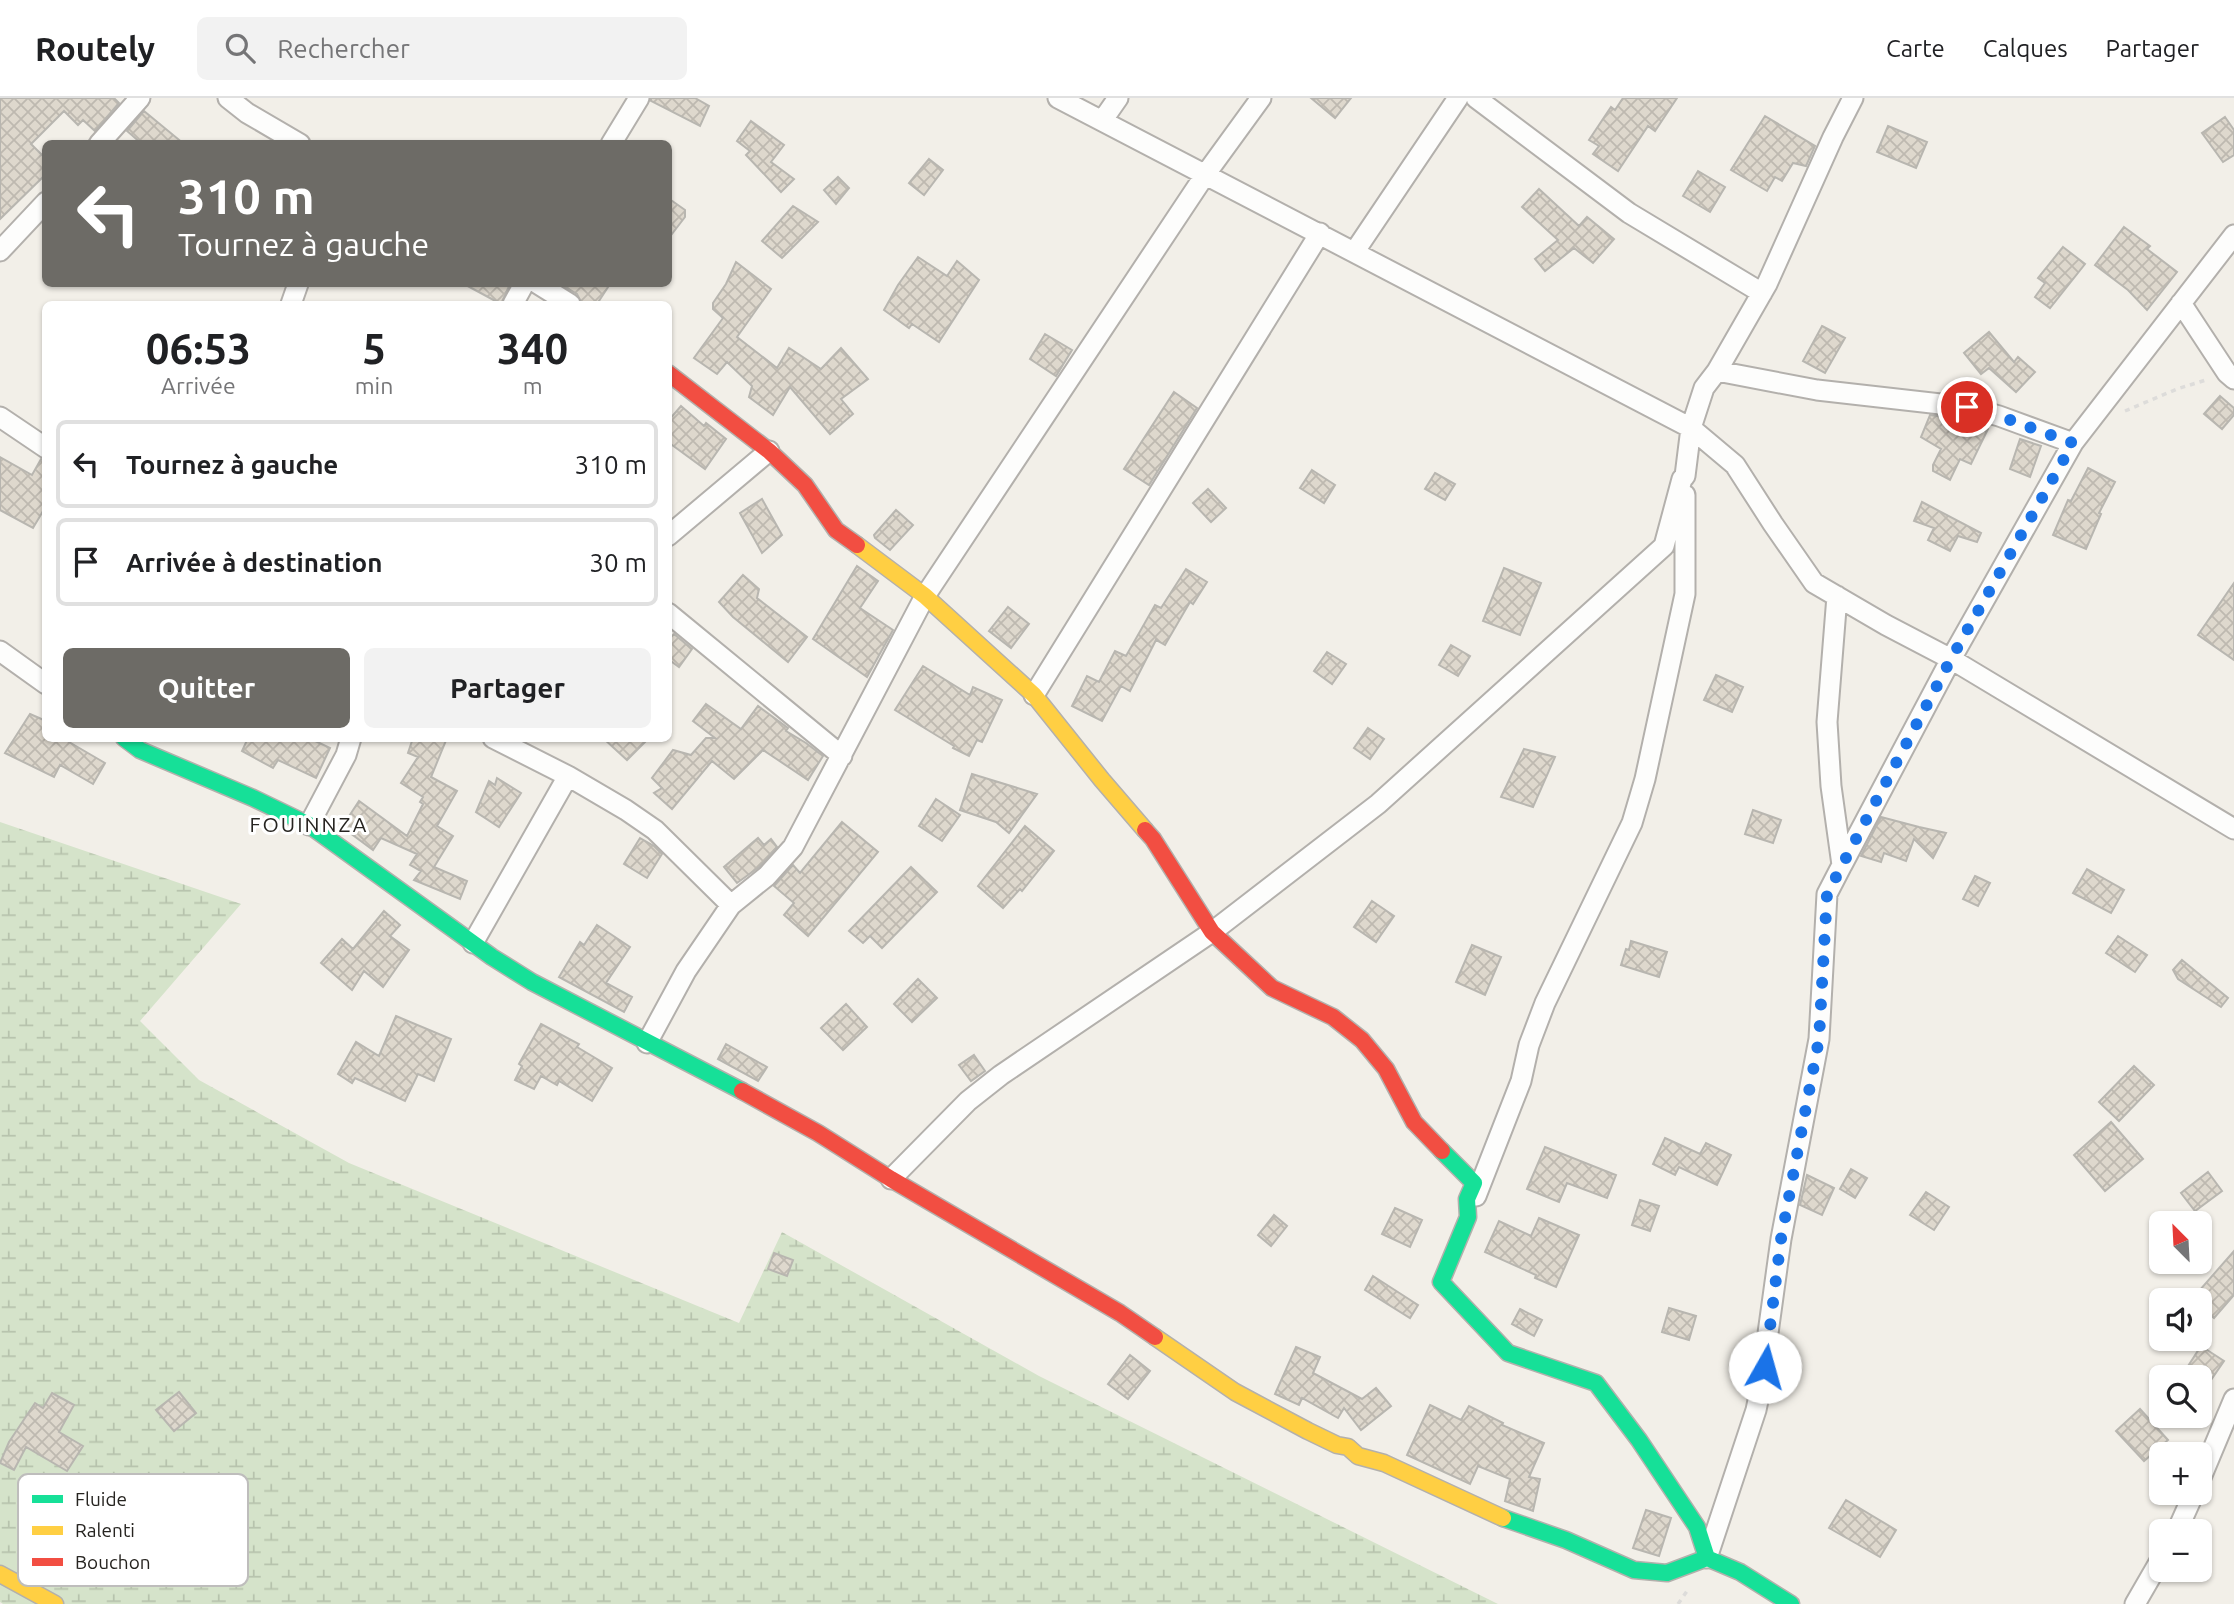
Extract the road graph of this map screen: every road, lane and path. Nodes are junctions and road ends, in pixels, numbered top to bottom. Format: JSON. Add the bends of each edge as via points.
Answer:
{"nodes":[{"id":1,"x":140,"y":98,"type":"edge"},
{"id":2,"x":228,"y":98,"type":"edge"},
{"id":3,"x":639,"y":98,"type":"edge"},
{"id":4,"x":1058,"y":98,"type":"edge"},
{"id":5,"x":1118,"y":98,"type":"edge"},
{"id":6,"x":1261,"y":98,"type":"edge"},
{"id":7,"x":1458,"y":98,"type":"edge"},
{"id":8,"x":1476,"y":98,"type":"edge"},
{"id":9,"x":1853,"y":98,"type":"edge"},
{"id":10,"x":1102,"y":121,"type":"junction"},
{"id":11,"x":103,"y":140,"type":"edge"},
{"id":12,"x":293,"y":140,"type":"edge"},
{"id":13,"x":613,"y":140,"type":"edge"},
{"id":14,"x":1205,"y":174,"type":"junction"},
{"id":15,"x":42,"y":205,"type":"edge"},
{"id":16,"x":1321,"y":233,"type":"junction"},
{"id":17,"x":2234,"y":235,"type":"edge"},
{"id":18,"x":0,"y":251,"type":"edge"},
{"id":19,"x":1355,"y":251,"type":"junction"},
{"id":20,"x":543,"y":287,"type":"edge"},
{"id":21,"x":1762,"y":293,"type":"junction"},
{"id":22,"x":565,"y":301,"type":"edge"},
{"id":23,"x":2181,"y":303,"type":"junction"},
{"id":24,"x":1717,"y":370,"type":"junction"},
{"id":25,"x":672,"y":376,"type":"edge"},
{"id":26,"x":2231,"y":376,"type":"edge"},
{"id":27,"x":2116,"y":414,"type":"dead end"},
{"id":28,"x":0,"y":417,"type":"edge"},
{"id":29,"x":1692,"y":428,"type":"junction"},
{"id":30,"x":2073,"y":443,"type":"junction"},
{"id":31,"x":42,"y":445,"type":"edge"},
{"id":32,"x":769,"y":450,"type":"junction"},
{"id":33,"x":1685,"y":476,"type":"junction"},
{"id":34,"x":672,"y":533,"type":"edge"},
{"id":35,"x":925,"y":596,"type":"junction"},
{"id":36,"x":1837,"y":596,"type":"junction"},
{"id":37,"x":672,"y":617,"type":"edge"},
{"id":38,"x":0,"y":651,"type":"edge"},
{"id":39,"x":1951,"y":659,"type":"junction"},
{"id":40,"x":42,"y":681,"type":"edge"},
{"id":41,"x":1034,"y":695,"type":"junction"},
{"id":42,"x":129,"y":742,"type":"edge"},
{"id":43,"x":350,"y":742,"type":"edge"},
{"id":44,"x":502,"y":742,"type":"edge"},
{"id":45,"x":842,"y":756,"type":"junction"},
{"id":46,"x":568,"y":776,"type":"junction"},
{"id":47,"x":309,"y":825,"type":"junction"},
{"id":48,"x":2234,"y":829,"type":"edge"},
{"id":49,"x":1842,"y":865,"type":"junction"},
{"id":50,"x":731,"y":905,"type":"junction"},
{"id":51,"x":1212,"y":932,"type":"junction"},
{"id":52,"x":473,"y":943,"type":"junction"},
{"id":53,"x":647,"y":1043,"type":"junction"},
{"id":54,"x":891,"y":1179,"type":"junction"},
{"id":55,"x":1468,"y":1217,"type":"junction"},
{"id":56,"x":2234,"y":1399,"type":"edge"},
{"id":57,"x":2212,"y":1451,"type":"edge"},
{"id":58,"x":1707,"y":1558,"type":"junction"},
{"id":59,"x":0,"y":1574,"type":"edge"},
{"id":60,"x":2149,"y":1580,"type":"edge"},
{"id":61,"x":18,"y":1584,"type":"edge"},
{"id":62,"x":22,"y":1586,"type":"edge"},
{"id":63,"x":55,"y":1604,"type":"edge"},
{"id":64,"x":1790,"y":1604,"type":"edge"},
{"id":65,"x":2135,"y":1604,"type":"edge"}],
"edges":[{"from":1,"to":11,"type":"street"},
{"from":2,"to":12,"type":"street"},
{"from":3,"to":13,"type":"street"},
{"from":4,"to":10,"type":"street"},
{"from":5,"to":10,"type":"street"},
{"from":6,"to":14,"type":"street"},
{"from":7,"to":19,"type":"street"},
{"from":8,"to":21,"type":"street","via":[[1629,213]]},
{"from":9,"to":21,"type":"street"},
{"from":10,"to":14,"type":"street"},
{"from":14,"to":16,"type":"street"},
{"from":14,"to":35,"type":"street"},
{"from":15,"to":18,"type":"street"},
{"from":16,"to":19,"type":"street"},
{"from":16,"to":41,"type":"street"},
{"from":17,"to":23,"type":"street"},
{"from":19,"to":29,"type":"street"},
{"from":20,"to":22,"type":"street"},
{"from":21,"to":24,"type":"street"},
{"from":23,"to":26,"type":"street"},
{"from":23,"to":30,"type":"street"},
{"from":24,"to":29,"type":"street","via":[[1704,388]]},
{"from":24,"to":30,"type":"street","via":[[1817,390],[1967,407]]},
{"from":25,"to":32,"type":"street"},
{"from":26,"to":27,"type":"path","via":[[2177,389]]},
{"from":28,"to":31,"type":"street"},
{"from":29,"to":33,"type":"street"},
{"from":29,"to":36,"type":"street","via":[[1735,465],[1814,583]]},
{"from":30,"to":39,"type":"street"},
{"from":32,"to":34,"type":"street"},
{"from":32,"to":35,"type":"street","via":[[805,485],[836,530]]},
{"from":33,"to":51,"type":"street","via":[[1664,546],[1378,804]]},
{"from":33,"to":55,"type":"street","via":[[1685,594],[1632,823],[1545,1003],[1521,1081]]},
{"from":35,"to":41,"type":"street"},
{"from":35,"to":45,"type":"street"},
{"from":36,"to":39,"type":"street"},
{"from":36,"to":49,"type":"street","via":[[1827,722]]},
{"from":37,"to":45,"type":"street"},
{"from":38,"to":40,"type":"street"},
{"from":39,"to":48,"type":"street"},
{"from":39,"to":49,"type":"street"},
{"from":41,"to":51,"type":"street","via":[[1153,839]]},
{"from":42,"to":47,"type":"street"},
{"from":43,"to":47,"type":"street"},
{"from":44,"to":46,"type":"street"},
{"from":45,"to":50,"type":"street","via":[[793,847]]},
{"from":46,"to":50,"type":"street","via":[[655,830]]},
{"from":46,"to":52,"type":"street"},
{"from":47,"to":52,"type":"street"},
{"from":49,"to":58,"type":"street","via":[[1827,894],[1819,1039],[1781,1239],[1760,1391]]},
{"from":50,"to":53,"type":"street","via":[[686,971]]},
{"from":51,"to":54,"type":"street","via":[[976,1095]]},
{"from":51,"to":55,"type":"street","via":[[1272,988],[1333,1017],[1362,1040],[1386,1069],[1415,1122],[1474,1183],[1466,1199]]},
{"from":52,"to":53,"type":"street","via":[[532,982]]},
{"from":53,"to":54,"type":"street","via":[[818,1133]]},
{"from":54,"to":58,"type":"street","via":[[1120,1313],[1235,1392],[1358,1456],[1634,1570],[1667,1573]]},
{"from":55,"to":58,"type":"street","via":[[1441,1282],[1508,1353],[1596,1382],[1685,1508]]},
{"from":56,"to":57,"type":"street"},
{"from":58,"to":64,"type":"street","via":[[1740,1572]]},
{"from":59,"to":61,"type":"street"},
{"from":60,"to":65,"type":"street"},
{"from":62,"to":63,"type":"street"}]}
